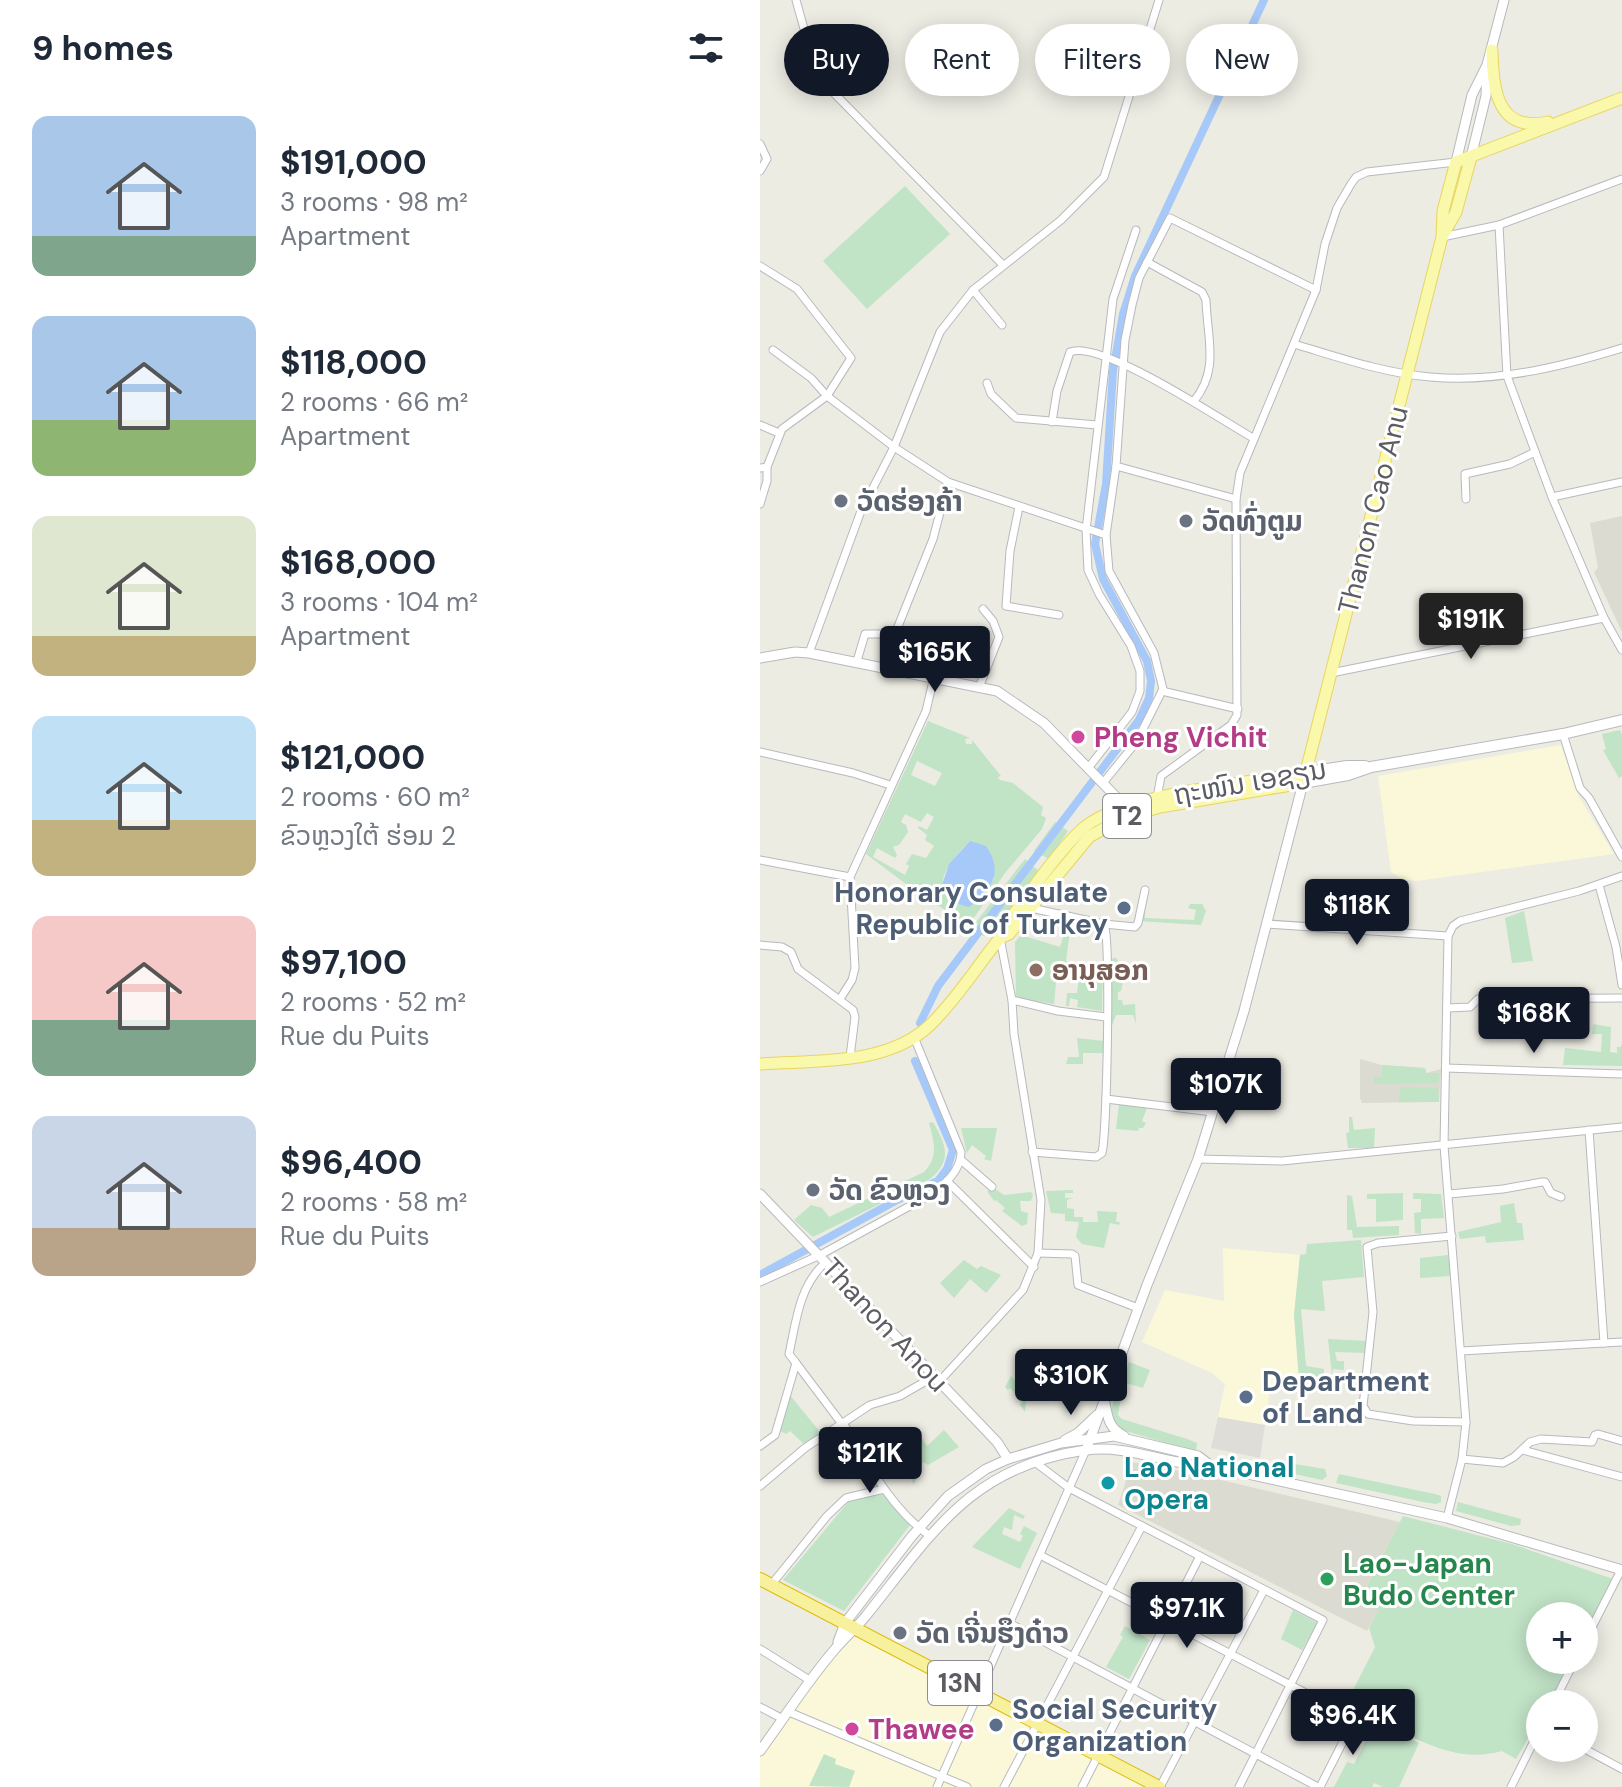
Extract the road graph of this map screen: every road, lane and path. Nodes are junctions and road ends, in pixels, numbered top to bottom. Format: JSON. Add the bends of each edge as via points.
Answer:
{"nodes":[{"id":1,"x":796,"y":0,"type":"edge"},
{"id":2,"x":1159,"y":0,"type":"edge"},
{"id":3,"x":1504,"y":0,"type":"edge"},
{"id":4,"x":1492,"y":50,"type":"junction"},
{"id":5,"x":1487,"y":65,"type":"junction"},
{"id":6,"x":1622,"y":98,"type":"edge"},
{"id":7,"x":1576,"y":116,"type":"junction"},
{"id":8,"x":760,"y":144,"type":"edge"},
{"id":9,"x":1471,"y":157,"type":"junction"},
{"id":10,"x":1456,"y":162,"type":"junction"},
{"id":11,"x":760,"y":171,"type":"edge"},
{"id":12,"x":1621,"y":180,"type":"edge"},
{"id":13,"x":1622,"y":190,"type":"edge"},
{"id":14,"x":1499,"y":225,"type":"junction"},
{"id":15,"x":1136,"y":230,"type":"dead end"},
{"id":16,"x":1442,"y":237,"type":"junction"},
{"id":17,"x":1147,"y":262,"type":"junction"},
{"id":18,"x":1003,"y":265,"type":"junction"},
{"id":19,"x":760,"y":266,"type":"edge"},
{"id":20,"x":973,"y":290,"type":"junction"},
{"id":21,"x":1316,"y":290,"type":"junction"},
{"id":22,"x":1002,"y":325,"type":"dead end"},
{"id":23,"x":1294,"y":344,"type":"junction"},
{"id":24,"x":1622,"y":348,"type":"edge"},
{"id":25,"x":773,"y":350,"type":"dead end"},
{"id":26,"x":1108,"y":359,"type":"junction"},
{"id":27,"x":1120,"y":364,"type":"junction"},
{"id":28,"x":1407,"y":373,"type":"junction"},
{"id":29,"x":1507,"y":376,"type":"junction"},
{"id":30,"x":987,"y":383,"type":"dead end"},
{"id":31,"x":827,"y":396,"type":"junction"},
{"id":32,"x":1194,"y":401,"type":"junction"},
{"id":33,"x":1052,"y":422,"type":"junction"},
{"id":34,"x":760,"y":425,"type":"edge"},
{"id":35,"x":1097,"y":425,"type":"junction"},
{"id":36,"x":779,"y":433,"type":"junction"},
{"id":37,"x":1253,"y":438,"type":"junction"},
{"id":38,"x":894,"y":447,"type":"junction"},
{"id":39,"x":1535,"y":452,"type":"junction"},
{"id":40,"x":1116,"y":466,"type":"junction"},
{"id":41,"x":764,"y":468,"type":"edge"},
{"id":42,"x":948,"y":482,"type":"junction"},
{"id":43,"x":1622,"y":482,"type":"edge"},
{"id":44,"x":1552,"y":497,"type":"junction"},
{"id":45,"x":1236,"y":499,"type":"junction"},
{"id":46,"x":1466,"y":499,"type":"dead end"},
{"id":47,"x":760,"y":504,"type":"edge"},
{"id":48,"x":1019,"y":507,"type":"junction"},
{"id":49,"x":1086,"y":530,"type":"junction"},
{"id":50,"x":1106,"y":535,"type":"junction"},
{"id":51,"x":983,"y":609,"type":"dead end"},
{"id":52,"x":1059,"y":615,"type":"dead end"},
{"id":53,"x":1604,"y":618,"type":"junction"},
{"id":54,"x":1622,"y":650,"type":"edge"},
{"id":55,"x":809,"y":653,"type":"junction"},
{"id":56,"x":760,"y":658,"type":"edge"},
{"id":57,"x":857,"y":661,"type":"junction"},
{"id":58,"x":1331,"y":673,"type":"junction"},
{"id":59,"x":934,"y":677,"type":"junction"},
{"id":60,"x":980,"y":685,"type":"junction"},
{"id":61,"x":1162,"y":691,"type":"junction"},
{"id":62,"x":1238,"y":709,"type":"junction"},
{"id":63,"x":1622,"y":720,"type":"edge"},
{"id":64,"x":1563,"y":734,"type":"junction"},
{"id":65,"x":760,"y":752,"type":"edge"},
{"id":66,"x":1090,"y":768,"type":"junction"},
{"id":67,"x":1305,"y":777,"type":"junction"},
{"id":68,"x":1102,"y":781,"type":"junction"},
{"id":69,"x":890,"y":785,"type":"junction"},
{"id":70,"x":1157,"y":798,"type":"junction"},
{"id":71,"x":1125,"y":806,"type":"junction"},
{"id":72,"x":1622,"y":857,"type":"edge"},
{"id":73,"x":760,"y":860,"type":"edge"},
{"id":74,"x":1622,"y":876,"type":"edge"},
{"id":75,"x":850,"y":877,"type":"junction"},
{"id":76,"x":1599,"y":885,"type":"junction"},
{"id":77,"x":1145,"y":890,"type":"dead end"},
{"id":78,"x":1031,"y":908,"type":"junction"},
{"id":79,"x":1104,"y":924,"type":"junction"},
{"id":80,"x":1268,"y":924,"type":"junction"},
{"id":81,"x":1448,"y":936,"type":"junction"},
{"id":82,"x":1000,"y":938,"type":"junction"},
{"id":83,"x":760,"y":945,"type":"edge"},
{"id":84,"x":1619,"y":947,"type":"edge"},
{"id":85,"x":1622,"y":985,"type":"edge"},
{"id":86,"x":1622,"y":998,"type":"edge"},
{"id":87,"x":840,"y":999,"type":"junction"},
{"id":88,"x":1012,"y":1000,"type":"junction"},
{"id":89,"x":1447,"y":1008,"type":"junction"},
{"id":90,"x":1106,"y":1017,"type":"junction"},
{"id":91,"x":914,"y":1037,"type":"junction"},
{"id":92,"x":850,"y":1057,"type":"junction"},
{"id":93,"x":760,"y":1064,"type":"edge"},
{"id":94,"x":1446,"y":1068,"type":"junction"},
{"id":95,"x":1622,"y":1074,"type":"edge"},
{"id":96,"x":1106,"y":1099,"type":"junction"},
{"id":97,"x":1213,"y":1112,"type":"junction"},
{"id":98,"x":1622,"y":1127,"type":"edge"},
{"id":99,"x":1589,"y":1130,"type":"junction"},
{"id":100,"x":1444,"y":1146,"type":"junction"},
{"id":101,"x":1032,"y":1152,"type":"junction"},
{"id":102,"x":1198,"y":1159,"type":"junction"},
{"id":103,"x":961,"y":1160,"type":"junction"},
{"id":104,"x":947,"y":1181,"type":"junction"},
{"id":105,"x":992,"y":1187,"type":"dead end"},
{"id":106,"x":760,"y":1194,"type":"edge"},
{"id":107,"x":1449,"y":1194,"type":"junction"},
{"id":108,"x":1561,"y":1197,"type":"dead end"},
{"id":109,"x":1452,"y":1236,"type":"junction"},
{"id":110,"x":1038,"y":1253,"type":"junction"},
{"id":111,"x":822,"y":1259,"type":"junction"},
{"id":112,"x":1034,"y":1267,"type":"junction"},
{"id":113,"x":760,"y":1282,"type":"edge"},
{"id":114,"x":1138,"y":1308,"type":"junction"},
{"id":115,"x":1622,"y":1342,"type":"edge"},
{"id":116,"x":1604,"y":1343,"type":"junction"},
{"id":117,"x":1461,"y":1351,"type":"junction"},
{"id":118,"x":796,"y":1363,"type":"junction"},
{"id":119,"x":935,"y":1380,"type":"junction"},
{"id":120,"x":1104,"y":1400,"type":"junction"},
{"id":121,"x":1099,"y":1413,"type":"junction"},
{"id":122,"x":1466,"y":1422,"type":"junction"},
{"id":123,"x":842,"y":1424,"type":"junction"},
{"id":124,"x":1090,"y":1439,"type":"junction"},
{"id":125,"x":1135,"y":1440,"type":"junction"},
{"id":126,"x":1622,"y":1441,"type":"edge"},
{"id":127,"x":1061,"y":1443,"type":"junction"},
{"id":128,"x":760,"y":1446,"type":"edge"},
{"id":129,"x":1086,"y":1450,"type":"junction"},
{"id":130,"x":1523,"y":1450,"type":"junction"},
{"id":131,"x":1008,"y":1459,"type":"junction"},
{"id":132,"x":1462,"y":1459,"type":"junction"},
{"id":133,"x":1036,"y":1463,"type":"junction"},
{"id":134,"x":1212,"y":1466,"type":"junction"},
{"id":135,"x":1622,"y":1477,"type":"edge"},
{"id":136,"x":761,"y":1482,"type":"edge"},
{"id":137,"x":1069,"y":1488,"type":"junction"},
{"id":138,"x":884,"y":1489,"type":"junction"},
{"id":139,"x":1447,"y":1518,"type":"junction"},
{"id":140,"x":1142,"y":1526,"type":"junction"},
{"id":141,"x":919,"y":1528,"type":"junction"},
{"id":142,"x":930,"y":1536,"type":"junction"},
{"id":143,"x":1040,"y":1555,"type":"junction"},
{"id":144,"x":1200,"y":1556,"type":"junction"},
{"id":145,"x":1622,"y":1570,"type":"edge"},
{"id":146,"x":766,"y":1582,"type":"edge"},
{"id":147,"x":1264,"y":1590,"type":"junction"},
{"id":148,"x":1108,"y":1591,"type":"junction"},
{"id":149,"x":1598,"y":1616,"type":"edge"},
{"id":150,"x":1166,"y":1622,"type":"junction"},
{"id":151,"x":1009,"y":1623,"type":"junction"},
{"id":152,"x":850,"y":1626,"type":"junction"},
{"id":153,"x":760,"y":1649,"type":"edge"},
{"id":154,"x":1230,"y":1655,"type":"junction"},
{"id":155,"x":1073,"y":1657,"type":"junction"},
{"id":156,"x":811,"y":1681,"type":"junction"},
{"id":157,"x":1291,"y":1687,"type":"junction"},
{"id":158,"x":1132,"y":1689,"type":"junction"},
{"id":159,"x":979,"y":1693,"type":"junction"},
{"id":160,"x":760,"y":1707,"type":"edge"},
{"id":161,"x":786,"y":1716,"type":"junction"},
{"id":162,"x":1195,"y":1722,"type":"junction"},
{"id":163,"x":1037,"y":1724,"type":"junction"},
{"id":164,"x":760,"y":1751,"type":"edge"},
{"id":165,"x":1256,"y":1754,"type":"junction"},
{"id":166,"x":1098,"y":1755,"type":"junction"},
{"id":167,"x":1598,"y":1756,"type":"edge"},
{"id":168,"x":1526,"y":1757,"type":"edge"},
{"id":169,"x":1622,"y":1769,"type":"edge"},
{"id":170,"x":942,"y":1776,"type":"junction"},
{"id":171,"x":937,"y":1787,"type":"edge"},
{"id":172,"x":967,"y":1787,"type":"edge"},
{"id":173,"x":1004,"y":1787,"type":"edge"},
{"id":174,"x":1082,"y":1787,"type":"edge"},
{"id":175,"x":1160,"y":1787,"type":"edge"},
{"id":176,"x":1239,"y":1787,"type":"edge"},
{"id":177,"x":1319,"y":1787,"type":"edge"},
{"id":178,"x":1511,"y":1787,"type":"edge"}],
"edges":[{"from":1,"to":18,"type":"street","via":[[826,85]]},
{"from":2,"to":18,"type":"street","via":[[1104,177],[1079,205]]},
{"from":3,"to":4,"type":"street","name":"Thanon Cao Anu"},
{"from":4,"to":5,"type":"street","name":"Thanon Cao Anu"},
{"from":4,"to":7,"type":"main road","via":[[1493,87],[1510,115],[1527,125]]},
{"from":5,"to":9,"type":"street","name":"Thanon Cao Anu","via":[[1486,96]]},
{"from":5,"to":10,"type":"street","name":"Thanon Cao Anu","via":[[1472,95]]},
{"from":6,"to":7,"type":"main road"},
{"from":7,"to":9,"type":"main road"},
{"from":8,"to":11,"type":"street","via":[[767,159]]},
{"from":9,"to":10,"type":"main road"},
{"from":9,"to":16,"type":"main road","name":"Thanon Cao Anu","via":[[1456,212]]},
{"from":10,"to":16,"type":"main road","name":"Thanon Cao Anu"},
{"from":10,"to":21,"type":"street","via":[[1356,177],[1337,208]]},
{"from":12,"to":13,"type":"street"},
{"from":12,"to":14,"type":"street"},
{"from":14,"to":16,"type":"street"},
{"from":14,"to":29,"type":"street"},
{"from":15,"to":26,"type":"street","via":[[1113,299]]},
{"from":16,"to":28,"type":"main road","name":"Thanon Cao Anu"},
{"from":17,"to":21,"type":"street","via":[[1170,218]]},
{"from":17,"to":27,"type":"street"},
{"from":17,"to":32,"type":"street","via":[[1202,292],[1206,300],[1210,375]]},
{"from":18,"to":20,"type":"street"},
{"from":19,"to":31,"type":"street","via":[[797,289],[850,355]]},
{"from":20,"to":22,"type":"street"},
{"from":20,"to":38,"type":"street","via":[[940,332]]},
{"from":21,"to":23,"type":"street"},
{"from":23,"to":28,"type":"street"},
{"from":23,"to":37,"type":"street"},
{"from":24,"to":29,"type":"street"},
{"from":25,"to":31,"type":"street"},
{"from":26,"to":27,"type":"street"},
{"from":26,"to":33,"type":"street","via":[[1070,352]]},
{"from":26,"to":35,"type":"street"},
{"from":27,"to":32,"type":"street"},
{"from":27,"to":40,"type":"street"},
{"from":28,"to":29,"type":"street","via":[[1460,379]]},
{"from":28,"to":58,"type":"main road","name":"Thanon Cao Anu"},
{"from":29,"to":39,"type":"street"},
{"from":30,"to":33,"type":"street","via":[[1014,417]]},
{"from":31,"to":36,"type":"street"},
{"from":31,"to":38,"type":"street"},
{"from":32,"to":37,"type":"street"},
{"from":33,"to":35,"type":"street"},
{"from":34,"to":36,"type":"street"},
{"from":35,"to":49,"type":"street"},
{"from":36,"to":41,"type":"street"},
{"from":37,"to":45,"type":"street"},
{"from":38,"to":42,"type":"street"},
{"from":38,"to":55,"type":"street","via":[[861,511]]},
{"from":39,"to":44,"type":"street"},
{"from":39,"to":46,"type":"street","via":[[1465,474]]},
{"from":40,"to":45,"type":"street"},
{"from":40,"to":50,"type":"street"},
{"from":41,"to":47,"type":"street","via":[[767,481]]},
{"from":42,"to":48,"type":"street"},
{"from":42,"to":57,"type":"street","via":[[933,539],[897,629],[865,634]]},
{"from":43,"to":44,"type":"street"},
{"from":44,"to":53,"type":"street"},
{"from":45,"to":62,"type":"street"},
{"from":48,"to":49,"type":"street"},
{"from":48,"to":52,"type":"street","via":[[1006,606]]},
{"from":49,"to":50,"type":"street"},
{"from":49,"to":66,"type":"street","via":[[1088,570],[1131,646],[1141,680],[1132,712]]},
{"from":50,"to":61,"type":"street","via":[[1109,571],[1154,653]]},
{"from":51,"to":60,"type":"street","via":[[999,637]]},
{"from":53,"to":54,"type":"street"},
{"from":53,"to":58,"type":"street"},
{"from":55,"to":56,"type":"street"},
{"from":55,"to":57,"type":"street"},
{"from":57,"to":59,"type":"street"},
{"from":58,"to":67,"type":"main road","name":"Thanon Cao Anu"},
{"from":59,"to":60,"type":"street"},
{"from":59,"to":69,"type":"street","via":[[926,711]]},
{"from":60,"to":66,"type":"street","via":[[1044,723]]},
{"from":61,"to":62,"type":"street"},
{"from":61,"to":68,"type":"street","via":[[1137,741]]},
{"from":62,"to":70,"type":"street","via":[[1231,725],[1161,776]]},
{"from":63,"to":64,"type":"main road","name":"ຖະໜົນ ເອຊຽນ","number":"T2"},
{"from":64,"to":67,"type":"main road","name":"ຖະໜົນ ເອຊຽນ","number":"T2"},
{"from":64,"to":72,"type":"street","via":[[1580,788]]},
{"from":65,"to":69,"type":"street"},
{"from":66,"to":68,"type":"street"},
{"from":67,"to":70,"type":"main road","name":"ຖະໜົນ ເອຊຽນ","number":"T2"},
{"from":67,"to":78,"type":"main road","name":"ຖະໜົນ ເອຊຽນ","number":"T2","via":[[1122,818],[1089,837]]},
{"from":67,"to":80,"type":"street"},
{"from":68,"to":71,"type":"street"},
{"from":69,"to":75,"type":"street"},
{"from":70,"to":71,"type":"main road","name":"ຖະໜົນ ເອຊຽນ","number":"T2"},
{"from":71,"to":82,"type":"main road","name":"ຖະໜົນ ເອຊຽນ","number":"T2","via":[[1080,831]]},
{"from":73,"to":75,"type":"street"},
{"from":74,"to":76,"type":"street"},
{"from":75,"to":87,"type":"street","via":[[855,968]]},
{"from":76,"to":81,"type":"street","via":[[1460,921]]},
{"from":76,"to":84,"type":"street"},
{"from":77,"to":79,"type":"street","via":[[1135,927]]},
{"from":78,"to":79,"type":"street"},
{"from":78,"to":82,"type":"main road","name":"ຖະໜົນ ເອຊຽນ","number":"T2"},
{"from":79,"to":90,"type":"street"},
{"from":80,"to":81,"type":"street"},
{"from":80,"to":97,"type":"street"},
{"from":81,"to":89,"type":"street"},
{"from":82,"to":88,"type":"street"},
{"from":82,"to":91,"type":"main road","name":"ຖະໜົນ ເອຊຽນ","number":"T2","via":[[938,1017]]},
{"from":83,"to":87,"type":"street","via":[[788,950],[798,969]]},
{"from":84,"to":85,"type":"street"},
{"from":86,"to":89,"type":"street","via":[[1478,999],[1470,1007]]},
{"from":87,"to":92,"type":"street","via":[[854,1013]]},
{"from":88,"to":90,"type":"street"},
{"from":88,"to":101,"type":"street"},
{"from":89,"to":94,"type":"street"},
{"from":90,"to":96,"type":"street"},
{"from":91,"to":92,"type":"main road","name":"ຖະໜົນ ເອຊຽນ","number":"T2","via":[[881,1053]]},
{"from":91,"to":103,"type":"street"},
{"from":92,"to":93,"type":"main road","name":"ຖະໜົນ ເອຊຽນ","number":"T2"},
{"from":94,"to":95,"type":"street"},
{"from":94,"to":100,"type":"street"},
{"from":96,"to":97,"type":"street"},
{"from":96,"to":101,"type":"street","via":[[1099,1155]]},
{"from":97,"to":102,"type":"street"},
{"from":98,"to":99,"type":"street"},
{"from":99,"to":100,"type":"street"},
{"from":99,"to":116,"type":"street"},
{"from":100,"to":102,"type":"street","via":[[1282,1161]]},
{"from":100,"to":107,"type":"street"},
{"from":101,"to":110,"type":"street","via":[[1041,1200]]},
{"from":102,"to":114,"type":"street"},
{"from":103,"to":104,"type":"street"},
{"from":103,"to":105,"type":"street"},
{"from":104,"to":111,"type":"street"},
{"from":104,"to":112,"type":"street"},
{"from":106,"to":111,"type":"street","name":"Thanon Anou"},
{"from":107,"to":108,"type":"street","via":[[1545,1182]]},
{"from":107,"to":109,"type":"street"},
{"from":109,"to":117,"type":"street"},
{"from":109,"to":122,"type":"street","via":[[1367,1247],[1373,1312],[1363,1406],[1368,1414],[1413,1421]]},
{"from":110,"to":112,"type":"street"},
{"from":110,"to":114,"type":"street","via":[[1072,1254],[1078,1285]]},
{"from":111,"to":113,"type":"street"},
{"from":111,"to":118,"type":"street","via":[[803,1293],[789,1354]]},
{"from":111,"to":119,"type":"street","name":"Thanon Anou"},
{"from":112,"to":119,"type":"street","via":[[1004,1313]]},
{"from":114,"to":120,"type":"street"},
{"from":115,"to":116,"type":"street"},
{"from":116,"to":117,"type":"street"},
{"from":117,"to":122,"type":"street"},
{"from":118,"to":123,"type":"street"},
{"from":118,"to":128,"type":"street","via":[[775,1435]]},
{"from":119,"to":123,"type":"street","via":[[872,1404]]},
{"from":119,"to":131,"type":"street","name":"Thanon Anou"},
{"from":120,"to":121,"type":"street"},
{"from":120,"to":125,"type":"street","via":[[1114,1431]]},
{"from":121,"to":124,"type":"street"},
{"from":121,"to":127,"type":"street"},
{"from":122,"to":132,"type":"street"},
{"from":123,"to":136,"type":"street"},
{"from":123,"to":138,"type":"street"},
{"from":124,"to":125,"type":"street"},
{"from":124,"to":127,"type":"street"},
{"from":124,"to":129,"type":"street"},
{"from":125,"to":134,"type":"street","via":[[1198,1456]]},
{"from":126,"to":130,"type":"street","via":[[1598,1434],[1592,1442],[1541,1439]]},
{"from":127,"to":131,"type":"street"},
{"from":129,"to":133,"type":"street"},
{"from":129,"to":134,"type":"street","via":[[1115,1449]]},
{"from":129,"to":137,"type":"street"},
{"from":130,"to":132,"type":"street","via":[[1503,1463]]},
{"from":130,"to":135,"type":"street"},
{"from":131,"to":141,"type":"street","via":[[957,1489]]},
{"from":132,"to":139,"type":"street"},
{"from":133,"to":137,"type":"street"},
{"from":133,"to":142,"type":"street","via":[[970,1495]]},
{"from":134,"to":139,"type":"street"},
{"from":137,"to":140,"type":"street"},
{"from":137,"to":143,"type":"street"},
{"from":138,"to":141,"type":"street"},
{"from":138,"to":146,"type":"street","via":[[846,1498]]},
{"from":139,"to":145,"type":"street"},
{"from":140,"to":144,"type":"street"},
{"from":140,"to":148,"type":"street"},
{"from":141,"to":142,"type":"street"},
{"from":141,"to":152,"type":"street"},
{"from":142,"to":152,"type":"street"},
{"from":143,"to":148,"type":"street"},
{"from":143,"to":151,"type":"street"},
{"from":144,"to":147,"type":"street"},
{"from":144,"to":150,"type":"street"},
{"from":145,"to":149,"type":"street"},
{"from":146,"to":152,"type":"highway","number":"13N"},
{"from":147,"to":154,"type":"street"},
{"from":147,"to":157,"type":"street","via":[[1324,1622]]},
{"from":148,"to":150,"type":"street"},
{"from":148,"to":155,"type":"street"},
{"from":150,"to":154,"type":"street"},
{"from":150,"to":158,"type":"street"},
{"from":151,"to":155,"type":"street"},
{"from":151,"to":159,"type":"street"},
{"from":152,"to":156,"type":"street"},
{"from":152,"to":159,"type":"highway","number":"13N"},
{"from":153,"to":156,"type":"street"},
{"from":154,"to":157,"type":"street"},
{"from":154,"to":162,"type":"street"},
{"from":155,"to":158,"type":"street"},
{"from":155,"to":163,"type":"street"},
{"from":156,"to":161,"type":"street"},
{"from":157,"to":165,"type":"street"},
{"from":157,"to":177,"type":"street","via":[[1353,1718]]},
{"from":158,"to":162,"type":"street"},
{"from":158,"to":166,"type":"street"},
{"from":159,"to":163,"type":"highway","number":"13N"},
{"from":159,"to":170,"type":"street"},
{"from":160,"to":161,"type":"street"},
{"from":161,"to":164,"type":"street"},
{"from":161,"to":170,"type":"street"},
{"from":162,"to":165,"type":"street"},
{"from":162,"to":175,"type":"street"},
{"from":163,"to":166,"type":"highway","number":"13N"},
{"from":163,"to":173,"type":"street"},
{"from":165,"to":176,"type":"street"},
{"from":165,"to":177,"type":"street"},
{"from":166,"to":174,"type":"street"},
{"from":166,"to":175,"type":"highway","number":"13N"},
{"from":167,"to":169,"type":"street"},
{"from":168,"to":178,"type":"street"},
{"from":170,"to":171,"type":"street"},
{"from":170,"to":172,"type":"street"}]}
